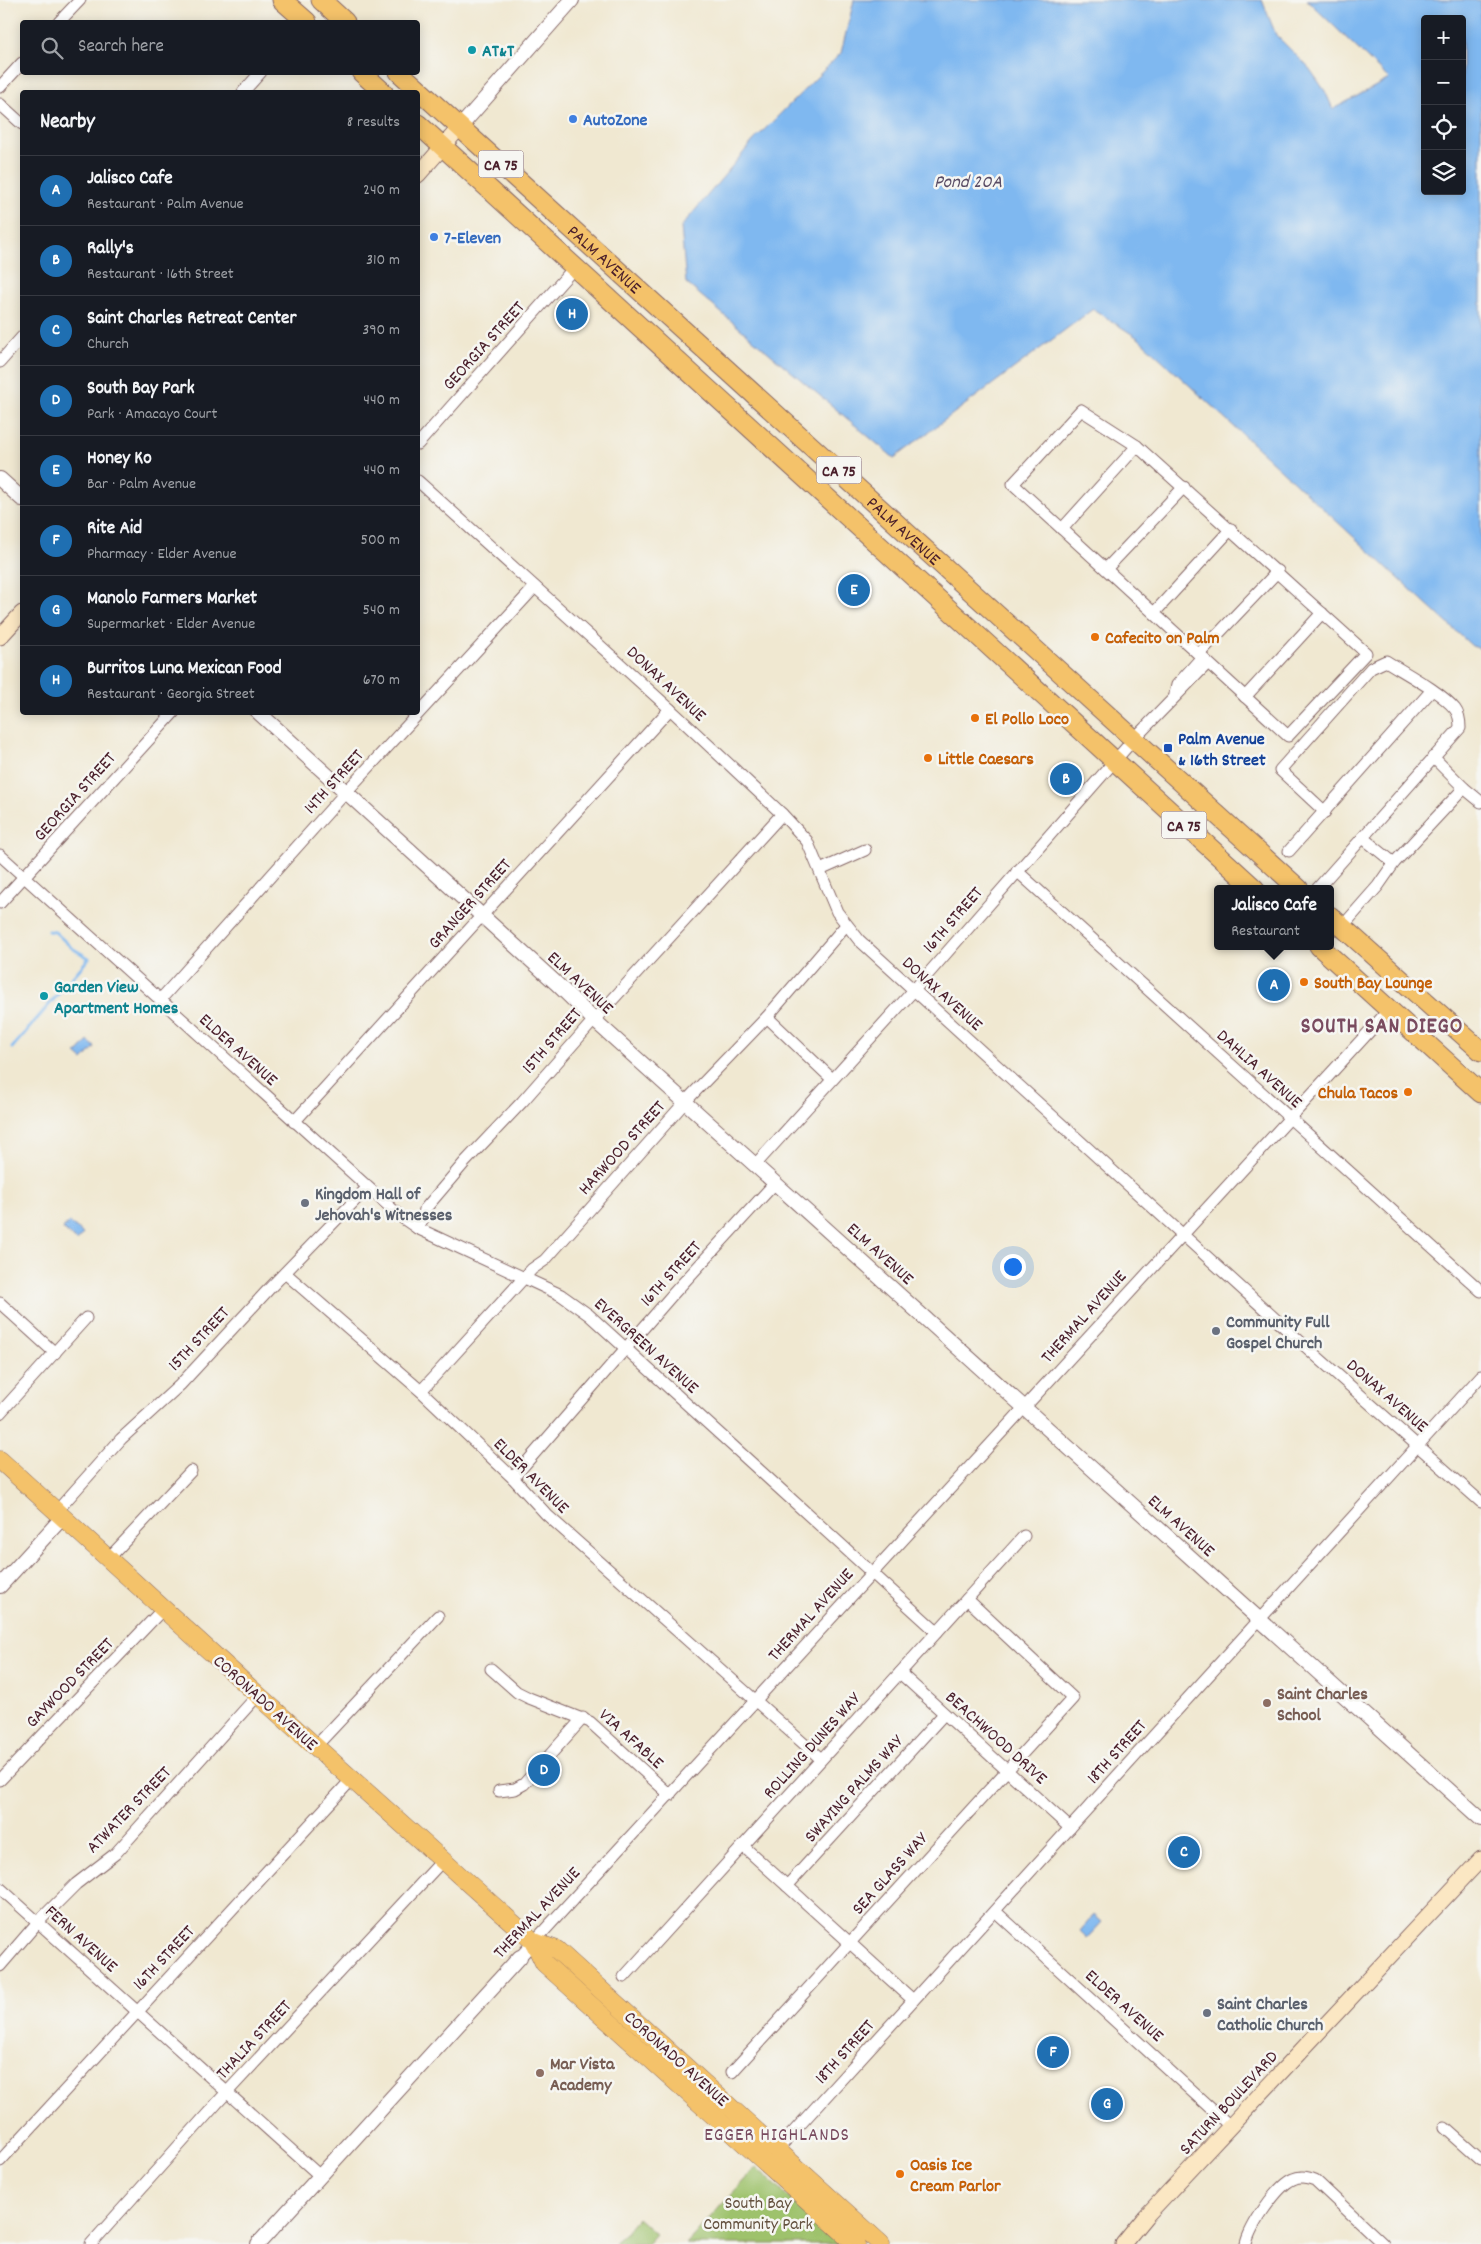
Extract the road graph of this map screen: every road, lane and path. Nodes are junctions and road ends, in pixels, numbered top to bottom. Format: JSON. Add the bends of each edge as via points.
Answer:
{"nodes":[{"id":1,"x":80,"y":0,"type":"edge"},
{"id":2,"x":282,"y":0,"type":"edge"},
{"id":3,"x":572,"y":0,"type":"edge"},
{"id":4,"x":324,"y":1,"type":"edge"},
{"id":5,"x":61,"y":20,"type":"edge"},
{"id":6,"x":304,"y":20,"type":"edge"},
{"id":7,"x":343,"y":20,"type":"edge"},
{"id":8,"x":20,"y":65,"type":"edge"},
{"id":9,"x":258,"y":75,"type":"edge"},
{"id":10,"x":364,"y":75,"type":"edge"},
{"id":11,"x":402,"y":75,"type":"edge"},
{"id":12,"x":0,"y":88,"type":"edge"},
{"id":13,"x":245,"y":90,"type":"edge"},
{"id":14,"x":381,"y":90,"type":"edge"},
{"id":15,"x":419,"y":90,"type":"edge"},
{"id":16,"x":420,"y":91,"type":"edge"},
{"id":17,"x":0,"y":104,"type":"edge"},
{"id":18,"x":20,"y":122,"type":"edge"},
{"id":19,"x":420,"y":126,"type":"edge"},
{"id":20,"x":460,"y":127,"type":"junction"},
{"id":21,"x":442,"y":147,"type":"junction"},
{"id":22,"x":420,"y":172,"type":"edge"},
{"id":23,"x":574,"y":268,"type":"junction"},
{"id":24,"x":20,"y":339,"type":"edge"},
{"id":25,"x":0,"y":362,"type":"edge"},
{"id":26,"x":420,"y":442,"type":"edge"},
{"id":27,"x":1137,"y":446,"type":"junction"},
{"id":28,"x":0,"y":479,"type":"edge"},
{"id":29,"x":420,"y":483,"type":"edge"},
{"id":30,"x":1184,"y":487,"type":"junction"},
{"id":31,"x":20,"y":497,"type":"edge"},
{"id":32,"x":1062,"y":529,"type":"junction"},
{"id":33,"x":1231,"y":529,"type":"junction"},
{"id":34,"x":1106,"y":569,"type":"junction"},
{"id":35,"x":1278,"y":571,"type":"junction"},
{"id":36,"x":535,"y":587,"type":"junction"},
{"id":37,"x":1322,"y":613,"type":"junction"},
{"id":38,"x":1154,"y":614,"type":"junction"},
{"id":39,"x":20,"y":615,"type":"edge"},
{"id":40,"x":0,"y":637,"type":"edge"},
{"id":41,"x":1203,"y":658,"type":"junction"},
{"id":42,"x":1432,"y":690,"type":"junction"},
{"id":43,"x":1245,"y":697,"type":"junction"},
{"id":44,"x":670,"y":709,"type":"junction"},
{"id":45,"x":420,"y":712,"type":"edge"},
{"id":46,"x":171,"y":715,"type":"edge"},
{"id":47,"x":261,"y":715,"type":"edge"},
{"id":48,"x":417,"y":715,"type":"edge"},
{"id":49,"x":1133,"y":740,"type":"junction"},
{"id":50,"x":1433,"y":757,"type":"junction"},
{"id":51,"x":1114,"y":762,"type":"junction"},
{"id":52,"x":1464,"y":788,"type":"junction"},
{"id":53,"x":346,"y":792,"type":"junction"},
{"id":54,"x":1481,"y":802,"type":"edge"},
{"id":55,"x":1325,"y":812,"type":"junction"},
{"id":56,"x":782,"y":814,"type":"junction"},
{"id":57,"x":1363,"y":838,"type":"junction"},
{"id":58,"x":865,"y":850,"type":"dead end"},
{"id":59,"x":1289,"y":851,"type":"dead end"},
{"id":60,"x":0,"y":855,"type":"edge"},
{"id":61,"x":1394,"y":863,"type":"junction"},
{"id":62,"x":820,"y":870,"type":"junction"},
{"id":63,"x":1017,"y":871,"type":"junction"},
{"id":64,"x":24,"y":877,"type":"junction"},
{"id":65,"x":1251,"y":885,"type":"edge"},
{"id":66,"x":1295,"y":885,"type":"edge"},
{"id":67,"x":1321,"y":885,"type":"edge"},
{"id":68,"x":0,"y":904,"type":"edge"},
{"id":69,"x":481,"y":915,"type":"junction"},
{"id":70,"x":1336,"y":921,"type":"edge"},
{"id":71,"x":846,"y":925,"type":"junction"},
{"id":72,"x":1323,"y":950,"type":"edge"},
{"id":73,"x":914,"y":990,"type":"junction"},
{"id":74,"x":160,"y":1000,"type":"junction"},
{"id":75,"x":1389,"y":1010,"type":"junction"},
{"id":76,"x":767,"y":1017,"type":"junction"},
{"id":77,"x":594,"y":1020,"type":"junction"},
{"id":78,"x":1481,"y":1051,"type":"edge"},
{"id":79,"x":832,"y":1079,"type":"junction"},
{"id":80,"x":1481,"y":1093,"type":"edge"},
{"id":81,"x":685,"y":1102,"type":"junction"},
{"id":82,"x":1290,"y":1118,"type":"junction"},
{"id":83,"x":294,"y":1122,"type":"junction"},
{"id":84,"x":755,"y":1165,"type":"junction"},
{"id":85,"x":775,"y":1183,"type":"junction"},
{"id":86,"x":367,"y":1188,"type":"junction"},
{"id":87,"x":417,"y":1228,"type":"junction"},
{"id":88,"x":1183,"y":1234,"type":"junction"},
{"id":89,"x":285,"y":1273,"type":"junction"},
{"id":90,"x":525,"y":1278,"type":"junction"},
{"id":91,"x":1481,"y":1291,"type":"edge"},
{"id":92,"x":0,"y":1303,"type":"edge"},
{"id":93,"x":86,"y":1318,"type":"dead end"},
{"id":94,"x":626,"y":1349,"type":"junction"},
{"id":95,"x":55,"y":1353,"type":"junction"},
{"id":96,"x":1481,"y":1376,"type":"edge"},
{"id":97,"x":421,"y":1391,"type":"junction"},
{"id":98,"x":1024,"y":1408,"type":"junction"},
{"id":99,"x":0,"y":1413,"type":"edge"},
{"id":100,"x":1418,"y":1445,"type":"junction"},
{"id":101,"x":0,"y":1460,"type":"edge"},
{"id":102,"x":191,"y":1471,"type":"dead end"},
{"id":103,"x":513,"y":1478,"type":"junction"},
{"id":104,"x":1481,"y":1502,"type":"edge"},
{"id":105,"x":59,"y":1515,"type":"junction"},
{"id":106,"x":1024,"y":1536,"type":"dead end"},
{"id":107,"x":108,"y":1559,"type":"junction"},
{"id":108,"x":873,"y":1572,"type":"junction"},
{"id":109,"x":0,"y":1586,"type":"edge"},
{"id":110,"x":966,"y":1599,"type":"junction"},
{"id":111,"x":163,"y":1609,"type":"junction"},
{"id":112,"x":438,"y":1616,"type":"dead end"},
{"id":113,"x":1259,"y":1620,"type":"junction"},
{"id":114,"x":937,"y":1632,"type":"junction"},
{"id":115,"x":490,"y":1669,"type":"dead end"},
{"id":116,"x":900,"y":1673,"type":"junction"},
{"id":117,"x":258,"y":1695,"type":"junction"},
{"id":118,"x":755,"y":1701,"type":"junction"},
{"id":119,"x":944,"y":1714,"type":"junction"},
{"id":120,"x":584,"y":1718,"type":"junction"},
{"id":121,"x":316,"y":1746,"type":"junction"},
{"id":122,"x":821,"y":1760,"type":"junction"},
{"id":123,"x":1006,"y":1770,"type":"junction"},
{"id":124,"x":352,"y":1779,"type":"junction"},
{"id":125,"x":0,"y":1780,"type":"edge"},
{"id":126,"x":499,"y":1791,"type":"dead end"},
{"id":127,"x":670,"y":1795,"type":"junction"},
{"id":128,"x":1481,"y":1820,"type":"edge"},
{"id":129,"x":1070,"y":1828,"type":"junction"},
{"id":130,"x":743,"y":1846,"type":"junction"},
{"id":131,"x":1481,"y":1858,"type":"edge"},
{"id":132,"x":443,"y":1860,"type":"junction"},
{"id":133,"x":787,"y":1886,"type":"junction"},
{"id":134,"x":0,"y":1888,"type":"edge"},
{"id":135,"x":995,"y":1911,"type":"junction"},
{"id":136,"x":38,"y":1922,"type":"junction"},
{"id":137,"x":534,"y":1942,"type":"junction"},
{"id":138,"x":850,"y":1942,"type":"junction"},
{"id":139,"x":520,"y":1958,"type":"joint"},
{"id":140,"x":0,"y":1966,"type":"edge"},
{"id":141,"x":624,"y":1977,"type":"dead end"},
{"id":142,"x":913,"y":2000,"type":"junction"},
{"id":143,"x":137,"y":2011,"type":"junction"},
{"id":144,"x":732,"y":2072,"type":"dead end"},
{"id":145,"x":227,"y":2093,"type":"junction"},
{"id":146,"x":1231,"y":2126,"type":"junction"},
{"id":147,"x":1445,"y":2128,"type":"dead end"},
{"id":148,"x":772,"y":2156,"type":"junction"},
{"id":149,"x":1481,"y":2160,"type":"edge"},
{"id":150,"x":0,"y":2161,"type":"edge"},
{"id":151,"x":320,"y":2176,"type":"junction"},
{"id":152,"x":1123,"y":2243,"type":"edge"},
{"id":153,"x":91,"y":2244,"type":"edge"},
{"id":154,"x":258,"y":2244,"type":"edge"},
{"id":155,"x":856,"y":2244,"type":"edge"},
{"id":156,"x":880,"y":2244,"type":"edge"},
{"id":157,"x":1246,"y":2244,"type":"edge"},
{"id":158,"x":1383,"y":2244,"type":"edge"}],
"edges":[{"from":1,"to":5,"type":"street"},
{"from":2,"to":6,"type":"highway"},
{"from":3,"to":20,"type":"street"},
{"from":4,"to":7,"type":"highway"},
{"from":8,"to":12,"type":"street"},
{"from":9,"to":13,"type":"street"},
{"from":10,"to":14,"type":"highway"},
{"from":11,"to":15,"type":"highway","name":"PALM AVENUE","number":"CA 75"},
{"from":16,"to":20,"type":"highway","name":"PALM AVENUE","number":"CA 75"},
{"from":17,"to":18,"type":"street"},
{"from":19,"to":21,"type":"highway","name":"PALM AVENUE","number":"CA 75"},
{"from":20,"to":21,"type":"main road"},
{"from":20,"to":49,"type":"highway","name":"PALM AVENUE","number":"CA 75"},
{"from":21,"to":22,"type":"main road"},
{"from":21,"to":23,"type":"highway","name":"PALM AVENUE","number":"CA 75"},
{"from":23,"to":26,"type":"street","name":"GEORGIA STREET"},
{"from":23,"to":51,"type":"highway","name":"PALM AVENUE","number":"CA 75"},
{"from":24,"to":25,"type":"street"},
{"from":27,"to":30,"type":"street"},
{"from":27,"to":32,"type":"street"},
{"from":27,"to":32,"type":"street","via":[[1081,410],[1013,484]]},
{"from":28,"to":31,"type":"street"},
{"from":29,"to":36,"type":"street","name":"DONAX AVENUE"},
{"from":30,"to":33,"type":"street"},
{"from":30,"to":34,"type":"street"},
{"from":32,"to":34,"type":"street"},
{"from":33,"to":35,"type":"street"},
{"from":33,"to":38,"type":"street"},
{"from":34,"to":38,"type":"street"},
{"from":35,"to":37,"type":"street"},
{"from":35,"to":41,"type":"street","name":"16TH STREET"},
{"from":36,"to":44,"type":"street","name":"DONAX AVENUE"},
{"from":36,"to":45,"type":"street","name":"14TH STREET"},
{"from":37,"to":43,"type":"street"},
{"from":37,"to":43,"type":"street","via":[[1366,653],[1288,736]]},
{"from":38,"to":41,"type":"street"},
{"from":39,"to":40,"type":"main road"},
{"from":41,"to":43,"type":"street"},
{"from":41,"to":49,"type":"street","name":"16TH STREET","via":[[1184,690],[1175,694]]},
{"from":42,"to":50,"type":"street","via":[[1454,709],[1460,722],[1460,728]]},
{"from":42,"to":55,"type":"street"},
{"from":42,"to":55,"type":"street","via":[[1386,661],[1370,668],[1280,770]]},
{"from":44,"to":56,"type":"street","name":"DONAX AVENUE"},
{"from":44,"to":69,"type":"street","name":"GRANGER STREET"},
{"from":46,"to":64,"type":"street","name":"GEORGIA STREET"},
{"from":47,"to":53,"type":"street","name":"ELM AVENUE"},
{"from":48,"to":53,"type":"street","name":"14TH STREET"},
{"from":49,"to":51,"type":"street","name":"16TH STREET"},
{"from":49,"to":66,"type":"highway","name":"PALM AVENUE","number":"CA 75"},
{"from":50,"to":52,"type":"street"},
{"from":50,"to":57,"type":"street"},
{"from":51,"to":63,"type":"street","name":"16TH STREET"},
{"from":51,"to":65,"type":"highway","name":"PALM AVENUE","number":"CA 75"},
{"from":52,"to":54,"type":"street"},
{"from":52,"to":61,"type":"street"},
{"from":53,"to":69,"type":"street","name":"ELM AVENUE"},
{"from":53,"to":74,"type":"street","name":"14TH STREET"},
{"from":55,"to":59,"type":"street"},
{"from":56,"to":62,"type":"street","name":"DONAX AVENUE","via":[[807,841]]},
{"from":56,"to":77,"type":"street","name":"15TH STREET"},
{"from":57,"to":61,"type":"street"},
{"from":57,"to":67,"type":"street"},
{"from":58,"to":62,"type":"street"},
{"from":60,"to":64,"type":"street","name":"ELDER AVENUE"},
{"from":61,"to":70,"type":"street","via":[[1378,886]]},
{"from":62,"to":71,"type":"street","name":"DONAX AVENUE","via":[[837,912]]},
{"from":63,"to":73,"type":"street","name":"16TH STREET"},
{"from":63,"to":82,"type":"street","name":"DAHLIA AVENUE"},
{"from":64,"to":68,"type":"street","name":"GEORGIA STREET"},
{"from":64,"to":74,"type":"street","name":"ELDER AVENUE"},
{"from":69,"to":77,"type":"street","name":"ELM AVENUE"},
{"from":69,"to":83,"type":"street","name":"GRANGER STREET"},
{"from":70,"to":78,"type":"highway"},
{"from":71,"to":73,"type":"street","name":"DONAX AVENUE"},
{"from":71,"to":76,"type":"street","name":"HARWOOD STREET"},
{"from":72,"to":75,"type":"highway"},
{"from":73,"to":79,"type":"street","name":"16TH STREET"},
{"from":73,"to":88,"type":"street","name":"DONAX AVENUE"},
{"from":74,"to":83,"type":"street","name":"ELDER AVENUE"},
{"from":75,"to":80,"type":"highway"},
{"from":75,"to":82,"type":"street","name":"THERMAL AVENUE"},
{"from":76,"to":79,"type":"street"},
{"from":76,"to":81,"type":"street","name":"HARWOOD STREET"},
{"from":77,"to":81,"type":"street","name":"ELM AVENUE"},
{"from":77,"to":87,"type":"street","name":"15TH STREET","via":[[452,1177],[425,1209]]},
{"from":79,"to":84,"type":"street","name":"16TH STREET"},
{"from":81,"to":84,"type":"street","name":"ELM AVENUE"},
{"from":81,"to":90,"type":"street","name":"HARWOOD STREET","via":[[545,1260]]},
{"from":82,"to":88,"type":"street","name":"THERMAL AVENUE"},
{"from":82,"to":91,"type":"street","name":"DAHLIA AVENUE"},
{"from":83,"to":86,"type":"street","name":"ELDER AVENUE"},
{"from":84,"to":85,"type":"street","name":"ELM AVENUE"},
{"from":85,"to":94,"type":"street","name":"16TH STREET"},
{"from":85,"to":98,"type":"street","name":"ELM AVENUE"},
{"from":86,"to":87,"type":"street","name":"EVERGREEN AVENUE"},
{"from":86,"to":89,"type":"street","name":"15TH STREET"},
{"from":87,"to":90,"type":"street","name":"EVERGREEN AVENUE"},
{"from":88,"to":98,"type":"street","name":"THERMAL AVENUE"},
{"from":88,"to":100,"type":"street","name":"DONAX AVENUE"},
{"from":89,"to":97,"type":"street","name":"ELDER AVENUE"},
{"from":89,"to":105,"type":"street","name":"15TH STREET","via":[[180,1385],[121,1439]]},
{"from":90,"to":94,"type":"street","name":"EVERGREEN AVENUE","via":[[561,1295],[589,1315]]},
{"from":90,"to":97,"type":"street","name":"HARWOOD STREET"},
{"from":92,"to":95,"type":"street"},
{"from":93,"to":95,"type":"street"},
{"from":94,"to":103,"type":"street","name":"16TH STREET"},
{"from":94,"to":108,"type":"street","name":"EVERGREEN AVENUE"},
{"from":95,"to":99,"type":"street"},
{"from":96,"to":100,"type":"street","name":"18TH STREET"},
{"from":97,"to":103,"type":"street","name":"ELDER AVENUE"},
{"from":98,"to":108,"type":"street","name":"THERMAL AVENUE"},
{"from":98,"to":113,"type":"street","name":"ELM AVENUE"},
{"from":100,"to":104,"type":"street","name":"DONAX AVENUE"},
{"from":100,"to":113,"type":"street","name":"18TH STREET"},
{"from":101,"to":105,"type":"main road","name":"CORONADO AVENUE"},
{"from":102,"to":107,"type":"street"},
{"from":103,"to":118,"type":"street","name":"ELDER AVENUE","via":[[547,1516]]},
{"from":105,"to":107,"type":"main road","name":"CORONADO AVENUE"},
{"from":105,"to":109,"type":"street","name":"15TH STREET"},
{"from":106,"to":110,"type":"street","name":"ROLLING DUNES WAY"},
{"from":107,"to":111,"type":"main road","name":"CORONADO AVENUE"},
{"from":108,"to":114,"type":"street","name":"EVERGREEN AVENUE"},
{"from":108,"to":118,"type":"street","name":"THERMAL AVENUE"},
{"from":110,"to":114,"type":"street","name":"ROLLING DUNES WAY"},
{"from":110,"to":123,"type":"street","name":"SEA GLASS WAY","via":[[1073,1698]]},
{"from":111,"to":117,"type":"main road","name":"CORONADO AVENUE"},
{"from":111,"to":125,"type":"street","name":"GAYWOOD STREET"},
{"from":112,"to":121,"type":"street"},
{"from":113,"to":128,"type":"street","name":"ELM AVENUE"},
{"from":113,"to":129,"type":"street","name":"18TH STREET"},
{"from":114,"to":116,"type":"street","name":"ROLLING DUNES WAY"},
{"from":115,"to":120,"type":"street","name":"VIA AFABLE","via":[[529,1698]]},
{"from":116,"to":119,"type":"street","name":"BEACHWOOD DRIVE"},
{"from":116,"to":122,"type":"street","name":"ROLLING DUNES WAY"},
{"from":117,"to":121,"type":"main road","name":"CORONADO AVENUE"},
{"from":117,"to":136,"type":"street","name":"ATWATER STREET","via":[[115,1854],[76,1884]]},
{"from":118,"to":122,"type":"street","name":"ELDER AVENUE"},
{"from":118,"to":127,"type":"street","name":"THERMAL AVENUE"},
{"from":119,"to":123,"type":"street","name":"BEACHWOOD DRIVE"},
{"from":119,"to":133,"type":"street","name":"SWAYING PALMS WAY"},
{"from":120,"to":126,"type":"street","via":[[524,1784]]},
{"from":120,"to":127,"type":"street","name":"VIA AFABLE"},
{"from":121,"to":124,"type":"main road","name":"CORONADO AVENUE"},
{"from":122,"to":130,"type":"street","name":"ROLLING DUNES WAY"},
{"from":123,"to":129,"type":"street","name":"BEACHWOOD DRIVE"},
{"from":123,"to":138,"type":"street","name":"SEA GLASS WAY"},
{"from":124,"to":132,"type":"main road","name":"CORONADO AVENUE"},
{"from":124,"to":143,"type":"street","name":"16TH STREET"},
{"from":127,"to":137,"type":"street","name":"THERMAL AVENUE"},
{"from":129,"to":135,"type":"street","name":"18TH STREET"},
{"from":130,"to":133,"type":"street"},
{"from":130,"to":141,"type":"street","name":"ROLLING DUNES WAY"},
{"from":131,"to":146,"type":"main road","name":"SATURN BOULEVARD"},
{"from":132,"to":137,"type":"main road","name":"CORONADO AVENUE"},
{"from":132,"to":145,"type":"street","name":"THALIA STREET"},
{"from":133,"to":138,"type":"street"},
{"from":134,"to":136,"type":"street","name":"FERN AVENUE"},
{"from":135,"to":142,"type":"street","name":"18TH STREET"},
{"from":135,"to":146,"type":"street","name":"ELDER AVENUE"},
{"from":136,"to":140,"type":"street","name":"ATWATER STREET"},
{"from":136,"to":143,"type":"street","name":"FERN AVENUE"},
{"from":137,"to":139,"type":"street","name":"THERMAL AVENUE"},
{"from":137,"to":148,"type":"main road","name":"CORONADO AVENUE","via":[[544,1963]]},
{"from":138,"to":142,"type":"street"},
{"from":138,"to":144,"type":"street","name":"SEA GLASS WAY"},
{"from":139,"to":151,"type":"street","name":"THERMAL AVENUE"},
{"from":142,"to":148,"type":"street","name":"18TH STREET"},
{"from":143,"to":145,"type":"street","name":"FERN AVENUE"},
{"from":143,"to":150,"type":"street","name":"16TH STREET"},
{"from":145,"to":151,"type":"street","name":"FERN AVENUE"},
{"from":145,"to":153,"type":"street","name":"THALIA STREET"},
{"from":146,"to":152,"type":"main road","name":"SATURN BOULEVARD"},
{"from":147,"to":149,"type":"street"},
{"from":148,"to":155,"type":"main road","name":"CORONADO AVENUE"},
{"from":148,"to":156,"type":"main road","name":"CORONADO AVENUE"},
{"from":151,"to":154,"type":"street","name":"THERMAL AVENUE"},
{"from":157,"to":158,"type":"street","via":[[1253,2224],[1266,2206],[1288,2182],[1305,2177],[1315,2180]]}]}
